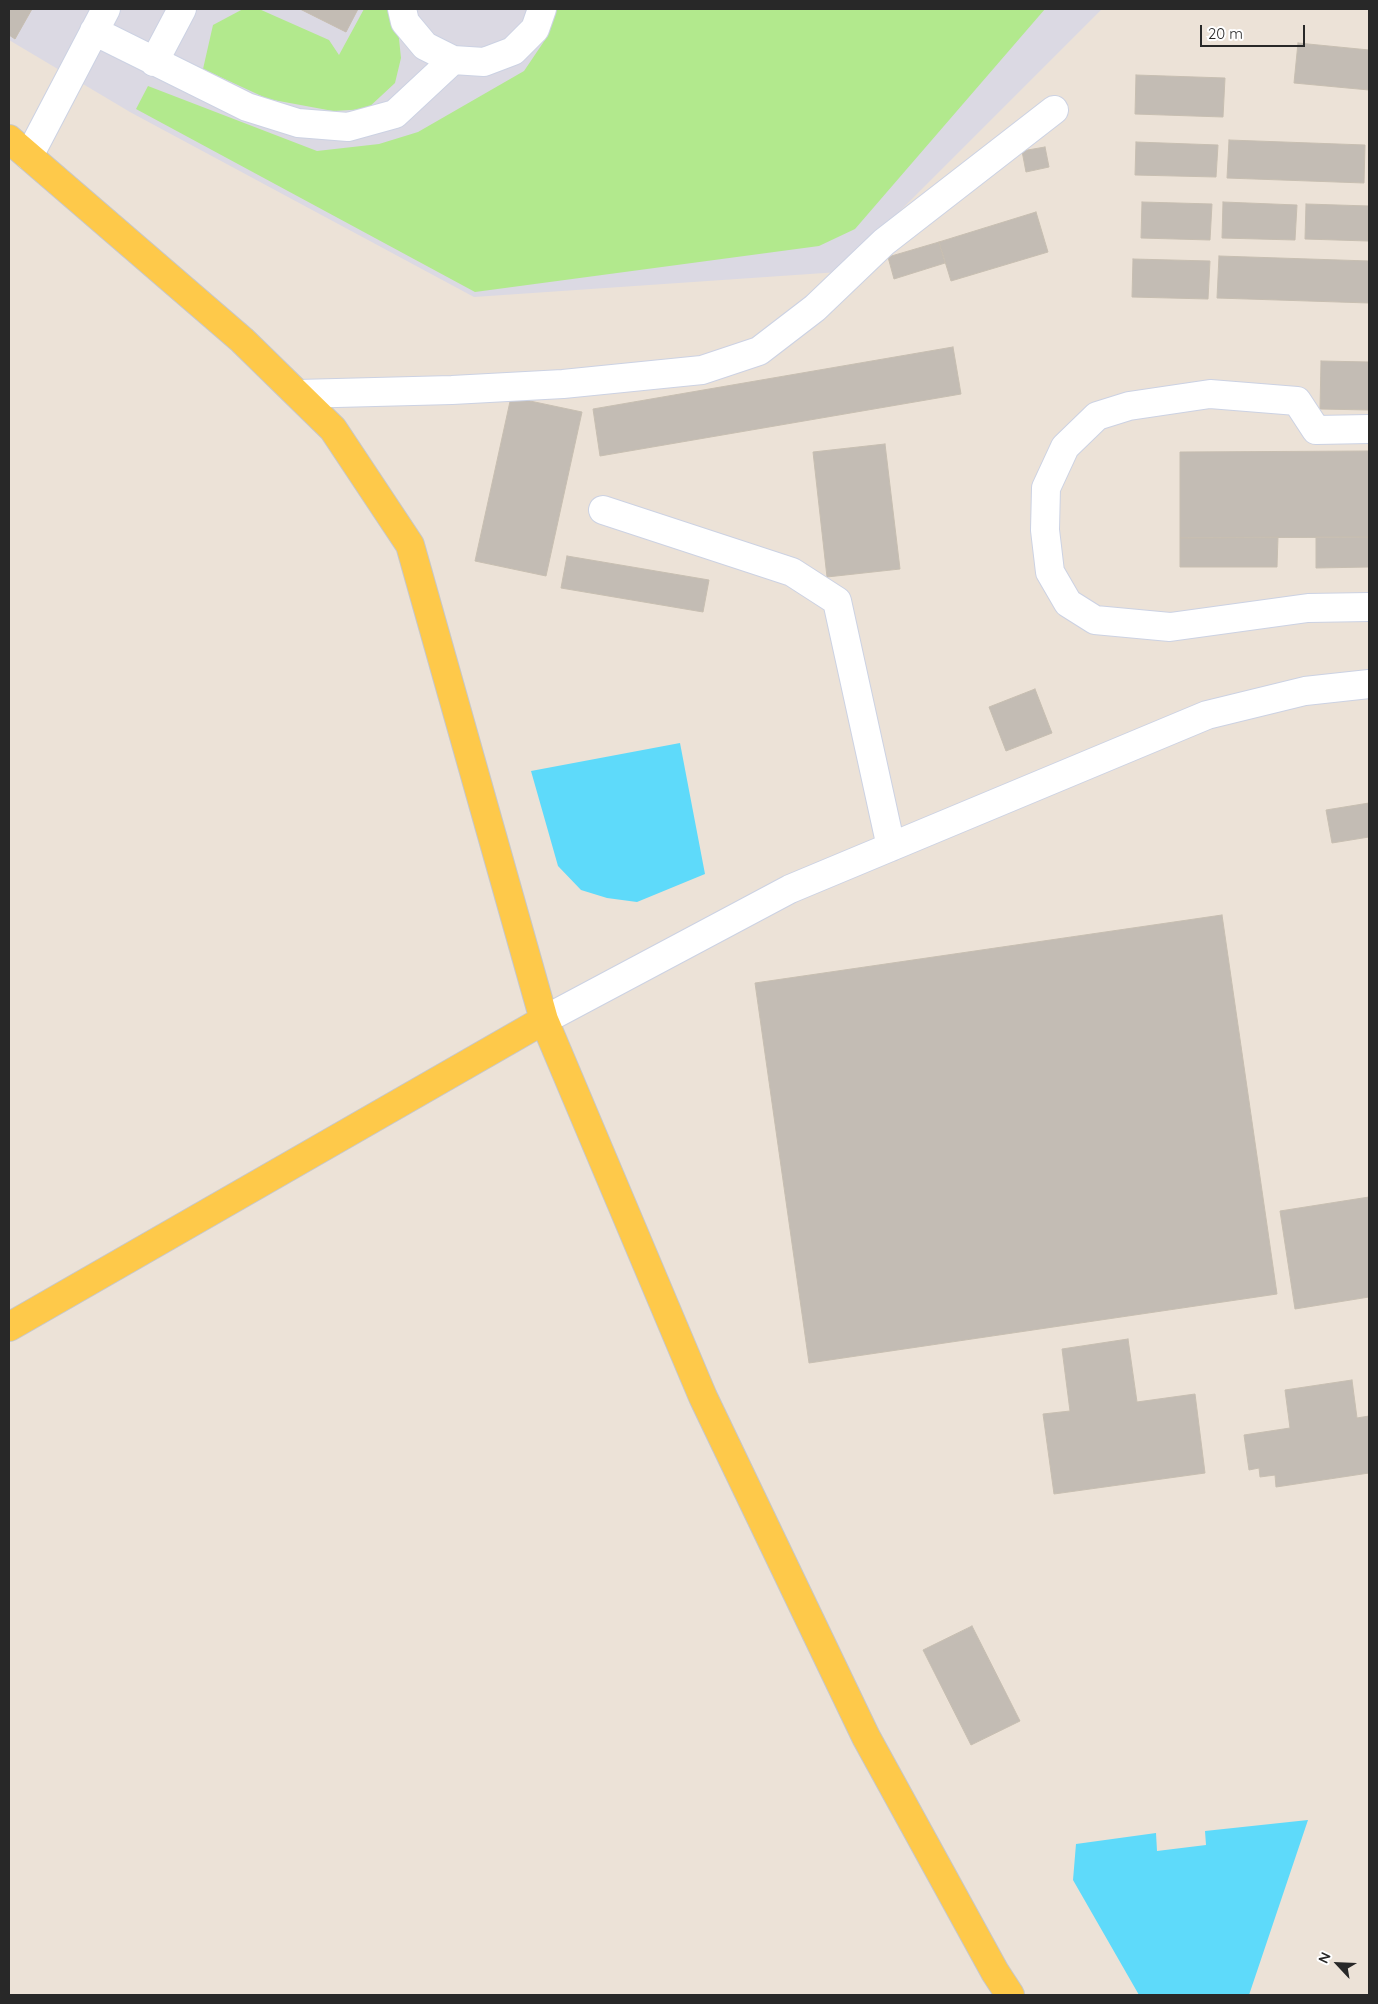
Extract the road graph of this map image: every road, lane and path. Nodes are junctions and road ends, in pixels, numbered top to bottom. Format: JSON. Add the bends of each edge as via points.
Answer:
{"nodes":[{"id":1,"x":182,"y":9,"type":"edge"},
{"id":2,"x":402,"y":9,"type":"edge"},
{"id":3,"x":542,"y":9,"type":"edge"},
{"id":4,"x":100,"y":20,"type":"edge"},
{"id":5,"x":453,"y":60,"type":"junction"},
{"id":6,"x":154,"y":62,"type":"junction"},
{"id":7,"x":1054,"y":110,"type":"dead end"},
{"id":8,"x":19,"y":148,"type":"edge"},
{"id":9,"x":298,"y":394,"type":"junction"},
{"id":10,"x":1369,"y":430,"type":"edge"},
{"id":11,"x":603,"y":510,"type":"dead end"},
{"id":12,"x":1369,"y":607,"type":"edge"},
{"id":13,"x":1369,"y":684,"type":"edge"},
{"id":14,"x":891,"y":847,"type":"junction"},
{"id":15,"x":544,"y":1020,"type":"junction"},
{"id":16,"x":9,"y":1327,"type":"edge"},
{"id":17,"x":1010,"y":1995,"type":"edge"}],
"edges":[{"from":1,"to":6,"type":"street"},
{"from":2,"to":5,"type":"street","via":[[405,22],[425,46]]},
{"from":3,"to":5,"type":"street","via":[[535,28],[513,50],[484,62]]},
{"from":4,"to":6,"type":"street"},
{"from":4,"to":8,"type":"street"},
{"from":5,"to":6,"type":"street","via":[[395,114],[348,126],[298,123],[247,107]]},
{"from":7,"to":9,"type":"street","via":[[884,242],[816,308],[759,351],[702,370],[563,384]]},
{"from":8,"to":9,"type":"main road","via":[[242,340]]},
{"from":9,"to":15,"type":"main road","via":[[333,429],[410,545]]},
{"from":10,"to":12,"type":"street","via":[[1316,430],[1297,401],[1210,394],[1129,406],[1097,416],[1065,447],[1046,488],[1045,530],[1050,572],[1068,603],[1096,620],[1170,627],[1308,608]]},
{"from":11,"to":14,"type":"street","via":[[792,572],[837,602]]},
{"from":13,"to":14,"type":"street","via":[[1305,691],[1207,715]]},
{"from":14,"to":15,"type":"street","via":[[790,889]]},
{"from":15,"to":16,"type":"main road"},
{"from":15,"to":17,"type":"main road","via":[[707,1406],[866,1737]]}]}
